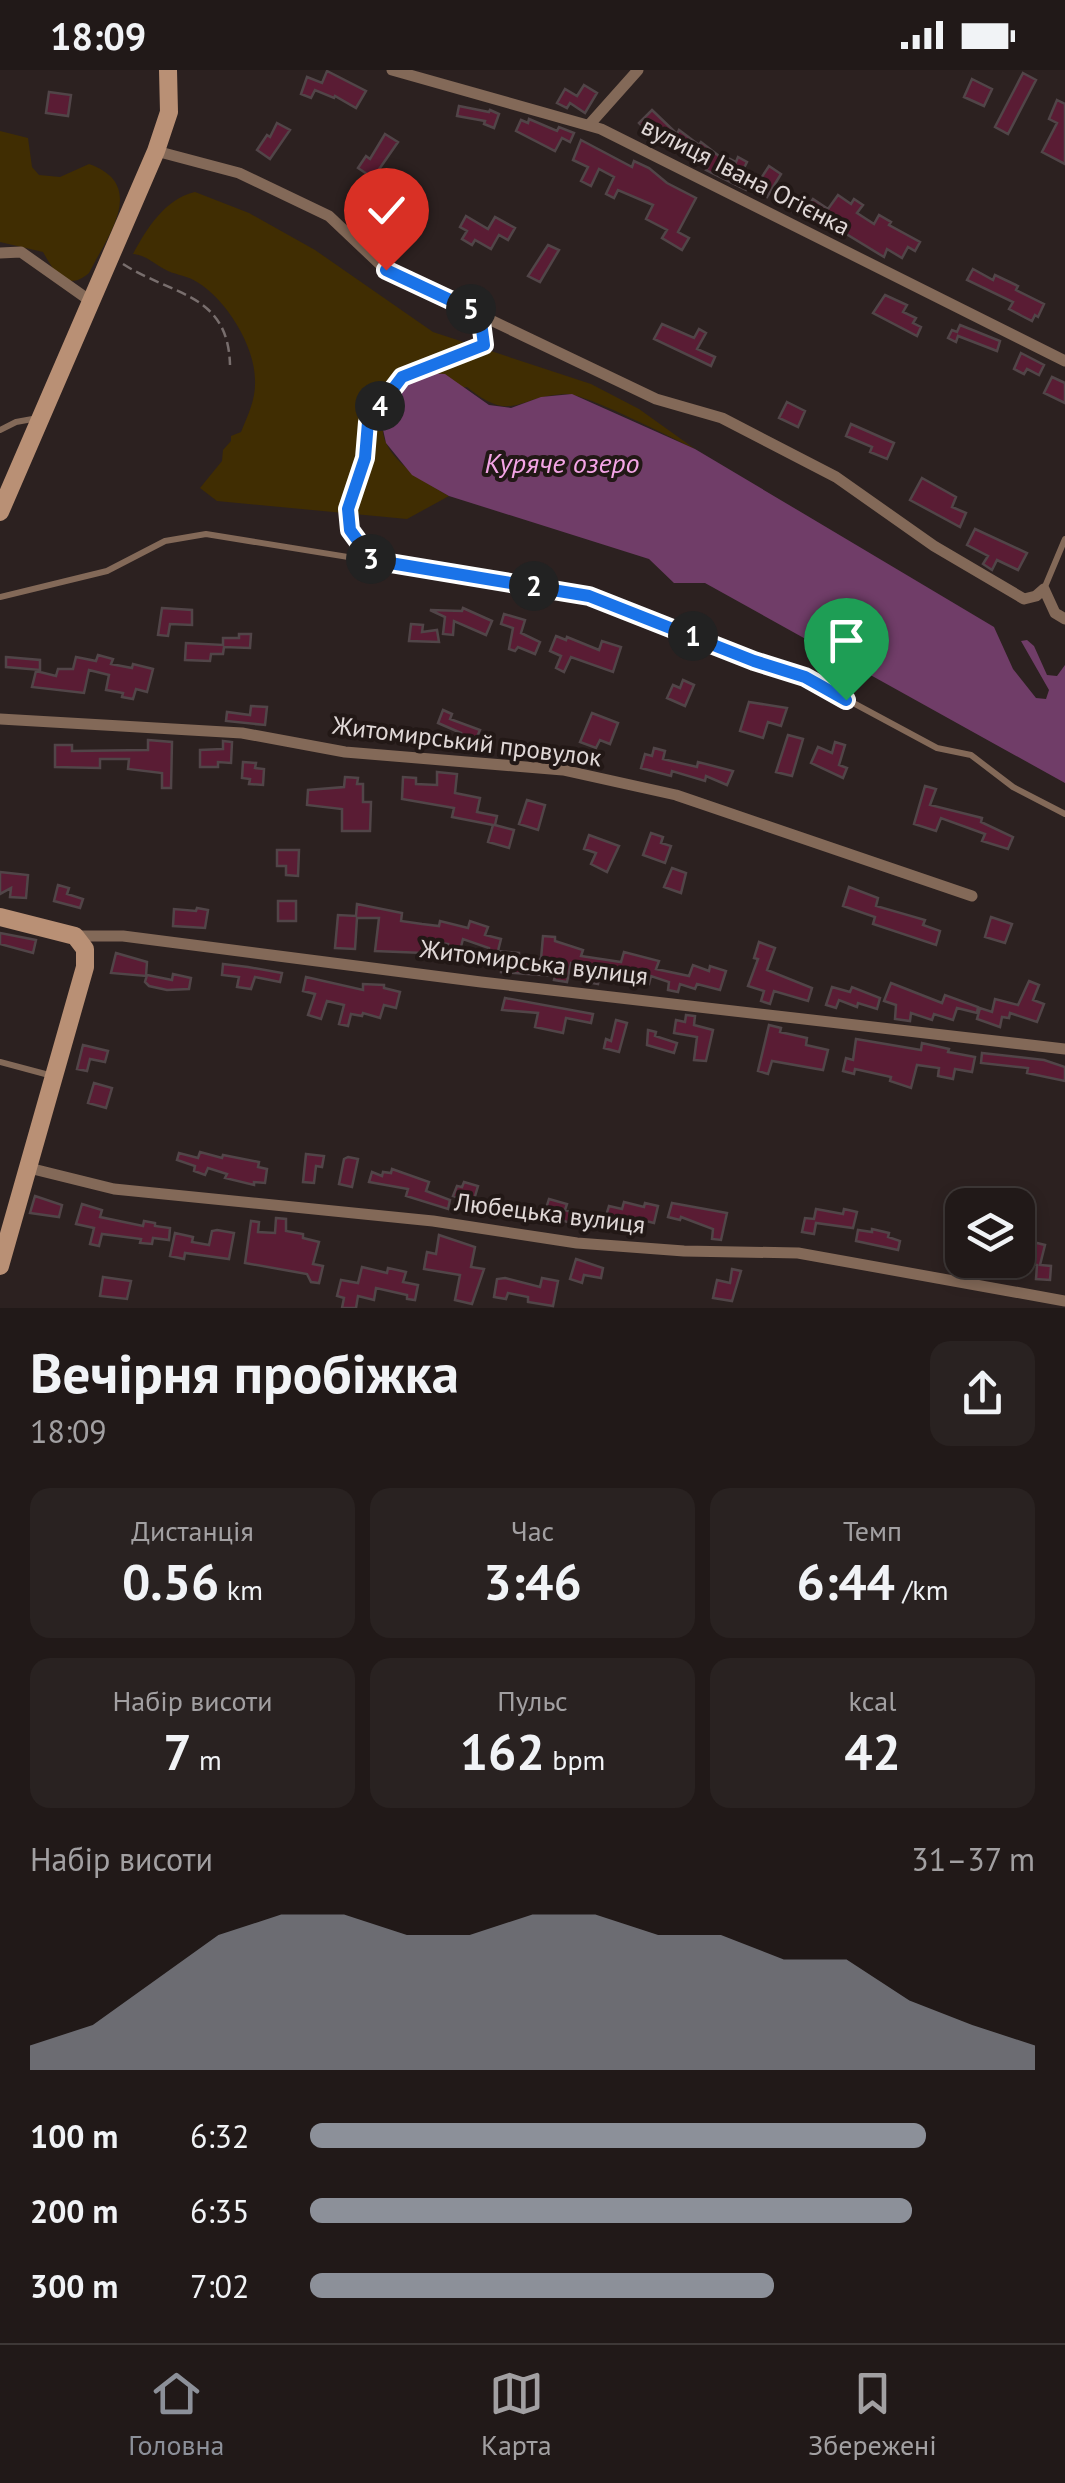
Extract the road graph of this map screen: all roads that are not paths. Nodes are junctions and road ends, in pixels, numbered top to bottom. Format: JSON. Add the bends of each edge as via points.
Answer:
{"nodes":[{"id":1,"x":168,"y":70,"type":"edge"},
{"id":2,"x":392,"y":70,"type":"edge"},
{"id":3,"x":638,"y":70,"type":"edge"},
{"id":4,"x":589,"y":125,"type":"junction"},
{"id":5,"x":156,"y":150,"type":"junction"},
{"id":6,"x":0,"y":254,"type":"edge"},
{"id":7,"x":89,"y":300,"type":"junction"},
{"id":8,"x":1065,"y":361,"type":"edge"},
{"id":9,"x":39,"y":418,"type":"junction"},
{"id":10,"x":0,"y":430,"type":"edge"},
{"id":11,"x":0,"y":512,"type":"edge"},
{"id":12,"x":1065,"y":539,"type":"edge"},
{"id":13,"x":1044,"y":588,"type":"junction"},
{"id":14,"x":0,"y":596,"type":"edge"},
{"id":15,"x":1065,"y":619,"type":"edge"},
{"id":16,"x":0,"y":719,"type":"edge"},
{"id":17,"x":1065,"y":814,"type":"edge"},
{"id":18,"x":972,"y":896,"type":"dead end"},
{"id":19,"x":0,"y":917,"type":"edge"},
{"id":20,"x":76,"y":936,"type":"junction"},
{"id":21,"x":1065,"y":1049,"type":"edge"},
{"id":22,"x":0,"y":1062,"type":"edge"},
{"id":23,"x":55,"y":1077,"type":"junction"},
{"id":24,"x":28,"y":1168,"type":"junction"},
{"id":25,"x":0,"y":1266,"type":"edge"},
{"id":26,"x":1065,"y":1300,"type":"edge"}],
"edges":[{"from":1,"to":5,"type":"street","via":[[169,112]]},
{"from":2,"to":4,"type":"street","name":"вулиця Івана Огієнка"},
{"from":3,"to":4,"type":"street"},
{"from":4,"to":8,"type":"street","name":"вулиця Івана Огієнка"},
{"from":5,"to":7,"type":"street"},
{"from":5,"to":13,"type":"street","via":[[240,173],[329,216],[386,270],[656,399],[722,418],[836,477],[1024,599]]},
{"from":6,"to":7,"type":"street","via":[[20,252]]},
{"from":7,"to":9,"type":"street"},
{"from":9,"to":10,"type":"lane"},
{"from":9,"to":11,"type":"street"},
{"from":12,"to":13,"type":"lane"},
{"from":13,"to":15,"type":"street"},
{"from":14,"to":17,"type":"lane","via":[[107,571],[165,541],[206,534],[589,596],[805,677],[937,748],[970,755]]},
{"from":16,"to":18,"type":"street","name":"Житомирський провулок","via":[[242,733],[345,752],[563,770],[676,794]]},
{"from":19,"to":20,"type":"street","name":"Житомирська вулиця"},
{"from":20,"to":21,"type":"street","name":"Житомирська вулиця","via":[[122,936]]},
{"from":20,"to":23,"type":"street","via":[[86,967]]},
{"from":22,"to":23,"type":"lane"},
{"from":23,"to":24,"type":"street"},
{"from":24,"to":25,"type":"street"},
{"from":24,"to":26,"type":"street","name":"Любецька вулиця","via":[[114,1189],[433,1220],[577,1243],[798,1253]]}]}
